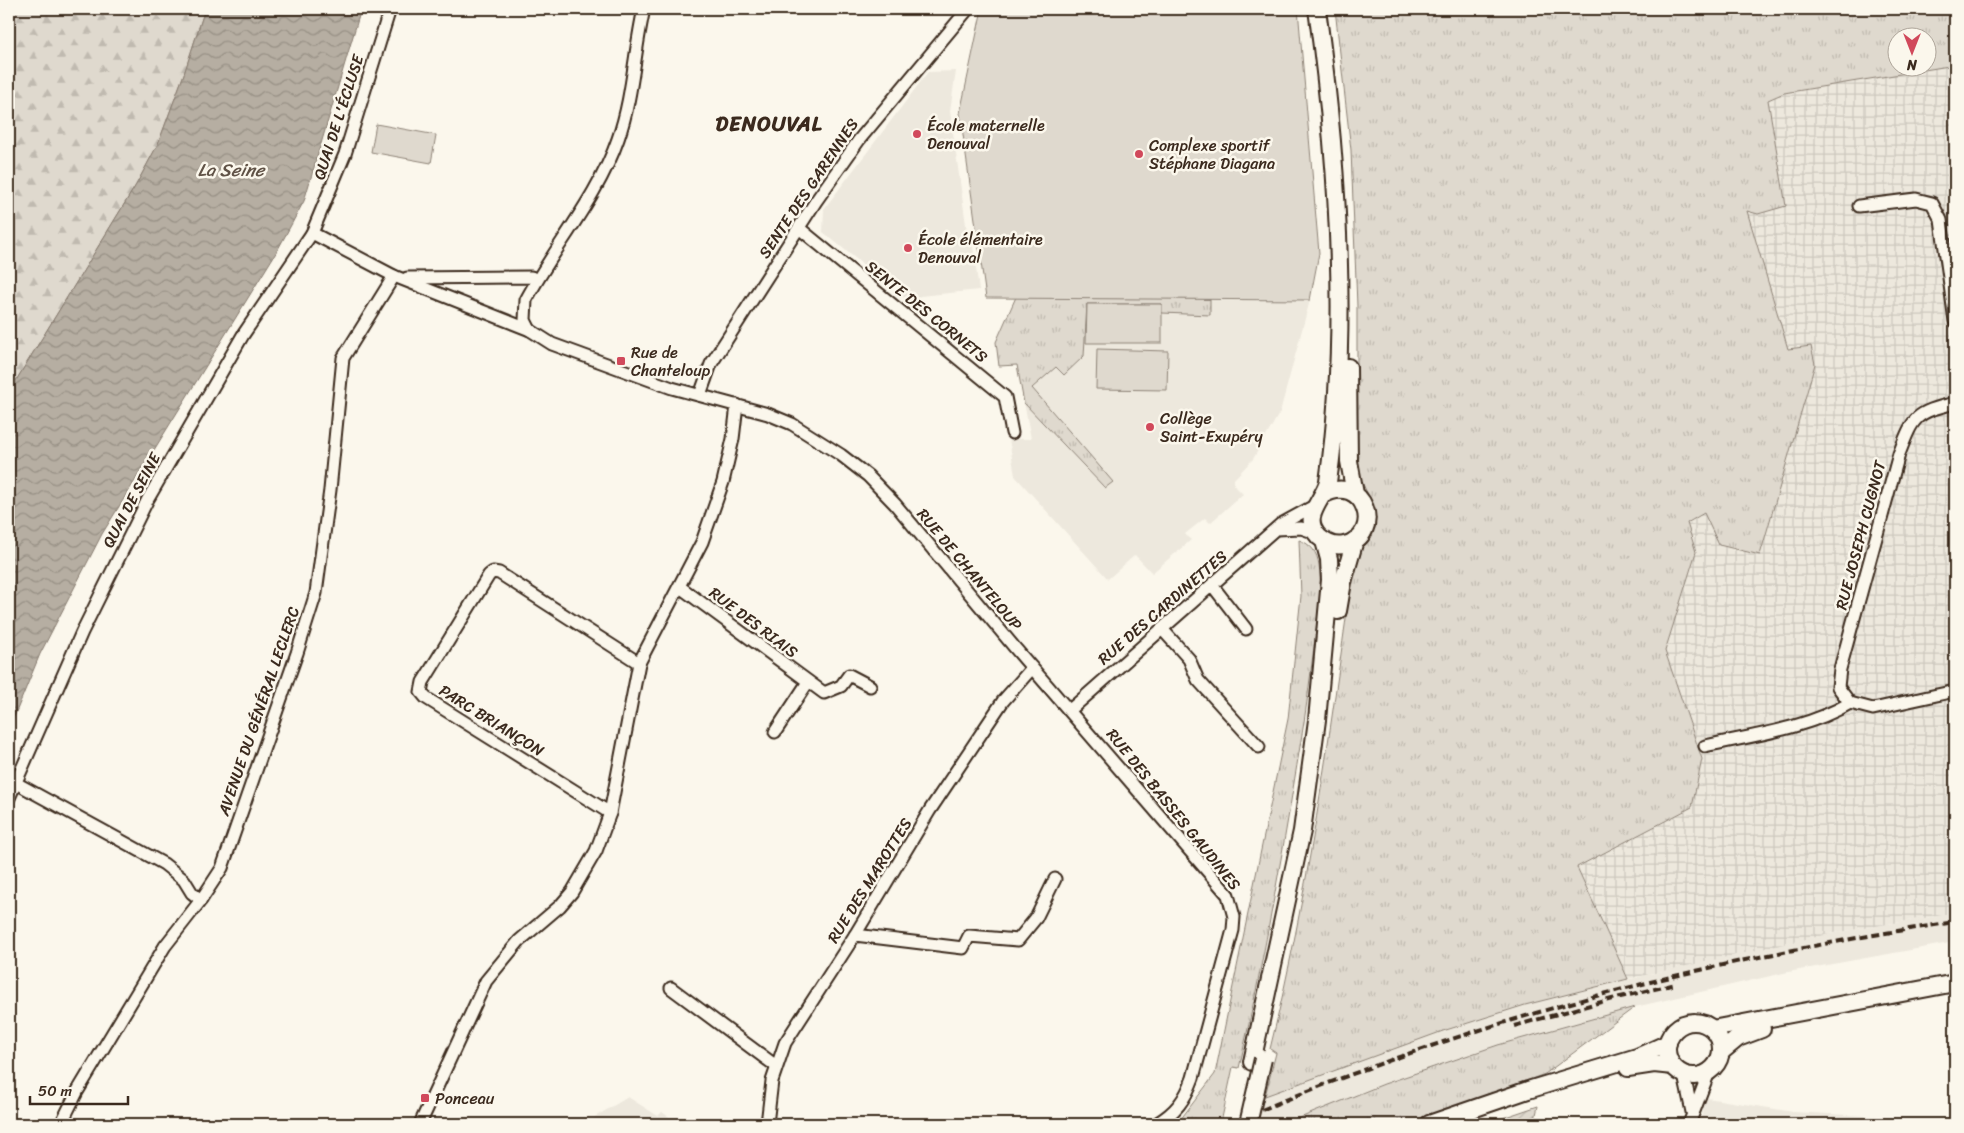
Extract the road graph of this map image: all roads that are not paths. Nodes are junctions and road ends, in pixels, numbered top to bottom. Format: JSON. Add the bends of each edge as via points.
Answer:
{"nodes":[{"id":1,"x":390,"y":9,"type":"edge"},
{"id":2,"x":644,"y":9,"type":"edge"},
{"id":3,"x":1318,"y":9,"type":"edge"},
{"id":4,"x":1326,"y":9,"type":"edge"},
{"id":5,"x":966,"y":11,"type":"edge"},
{"id":6,"x":1858,"y":206,"type":"dead end"},
{"id":7,"x":799,"y":228,"type":"junction"},
{"id":8,"x":312,"y":233,"type":"junction"},
{"id":9,"x":400,"y":278,"type":"junction"},
{"id":10,"x":537,"y":280,"type":"junction"},
{"id":11,"x":524,"y":315,"type":"junction"},
{"id":12,"x":1955,"y":321,"type":"edge"},
{"id":13,"x":504,"y":322,"type":"junction"},
{"id":14,"x":530,"y":330,"type":"junction"},
{"id":15,"x":700,"y":396,"type":"junction"},
{"id":16,"x":1955,"y":403,"type":"edge"},
{"id":17,"x":737,"y":405,"type":"junction"},
{"id":18,"x":1012,"y":432,"type":"dead end"},
{"id":19,"x":1355,"y":494,"type":"junction"},
{"id":20,"x":1318,"y":501,"type":"junction"},
{"id":21,"x":1276,"y":529,"type":"junction"},
{"id":22,"x":1320,"y":537,"type":"junction"},
{"id":23,"x":1355,"y":540,"type":"junction"},
{"id":24,"x":1212,"y":586,"type":"junction"},
{"id":25,"x":680,"y":588,"type":"junction"},
{"id":26,"x":1162,"y":629,"type":"junction"},
{"id":27,"x":1246,"y":629,"type":"dead end"},
{"id":28,"x":639,"y":663,"type":"junction"},
{"id":29,"x":1032,"y":668,"type":"junction"},
{"id":30,"x":808,"y":682,"type":"junction"},
{"id":31,"x":870,"y":686,"type":"dead end"},
{"id":32,"x":1955,"y":691,"type":"edge"},
{"id":33,"x":1850,"y":702,"type":"junction"},
{"id":34,"x":1070,"y":710,"type":"junction"},
{"id":35,"x":775,"y":732,"type":"dead end"},
{"id":36,"x":1705,"y":746,"type":"dead end"},
{"id":37,"x":1259,"y":747,"type":"dead end"},
{"id":38,"x":16,"y":783,"type":"junction"},
{"id":39,"x":9,"y":798,"type":"edge"},
{"id":40,"x":610,"y":813,"type":"junction"},
{"id":41,"x":1055,"y":879,"type":"dead end"},
{"id":42,"x":201,"y":900,"type":"junction"},
{"id":43,"x":855,"y":934,"type":"junction"},
{"id":44,"x":1955,"y":982,"type":"edge"},
{"id":45,"x":671,"y":988,"type":"dead end"},
{"id":46,"x":1955,"y":991,"type":"edge"},
{"id":47,"x":1712,"y":1029,"type":"junction"},
{"id":48,"x":1668,"y":1043,"type":"junction"},
{"id":49,"x":1721,"y":1052,"type":"junction"},
{"id":50,"x":1258,"y":1061,"type":"junction"},
{"id":51,"x":776,"y":1066,"type":"junction"},
{"id":52,"x":1678,"y":1070,"type":"junction"},
{"id":53,"x":1709,"y":1072,"type":"junction"},
{"id":54,"x":1692,"y":1112,"type":"junction"},
{"id":55,"x":61,"y":1124,"type":"edge"},
{"id":56,"x":420,"y":1124,"type":"edge"},
{"id":57,"x":767,"y":1124,"type":"edge"},
{"id":58,"x":1156,"y":1124,"type":"edge"},
{"id":59,"x":1238,"y":1124,"type":"edge"},
{"id":60,"x":1248,"y":1124,"type":"edge"},
{"id":61,"x":1429,"y":1124,"type":"edge"},
{"id":62,"x":1452,"y":1124,"type":"edge"},
{"id":63,"x":1689,"y":1124,"type":"edge"}],
"edges":[{"from":1,"to":8,"type":"street","name":"QUAI DE L'ÉCLUSE","via":[[345,154]]},
{"from":2,"to":10,"type":"street","via":[[619,139],[593,190]]},
{"from":3,"to":20,"type":"main road","via":[[1331,138],[1339,307],[1336,403],[1328,482]]},
{"from":4,"to":19,"type":"main road","via":[[1342,179],[1348,312],[1349,461]]},
{"from":5,"to":7,"type":"street","name":"SENTE DES GARENNES","via":[[859,140]]},
{"from":6,"to":12,"type":"street","via":[[1916,199],[1932,203],[1941,220]]},
{"from":7,"to":15,"type":"street","name":"SENTE DES GARENNES","via":[[711,364]]},
{"from":7,"to":18,"type":"street","name":"SENTE DES CORNETS","via":[[1005,397]]},
{"from":8,"to":9,"type":"street","name":"RUE DE CHANTELOUP"},
{"from":8,"to":38,"type":"street","name":"QUAI DE SEINE","via":[[243,335],[148,499],[82,632]]},
{"from":9,"to":10,"type":"street","via":[[531,277]]},
{"from":9,"to":13,"type":"street","name":"RUE DE CHANTELOUP"},
{"from":9,"to":42,"type":"street","name":"AVENUE DU GÉNÉRAL LECLERC","via":[[343,358],[316,593],[222,868]]},
{"from":10,"to":11,"type":"street","via":[[526,300]]},
{"from":11,"to":13,"type":"street","via":[[516,321]]},
{"from":11,"to":14,"type":"street"},
{"from":13,"to":14,"type":"street","name":"RUE DE CHANTELOUP"},
{"from":14,"to":15,"type":"street","name":"RUE DE CHANTELOUP","via":[[560,347]]},
{"from":15,"to":17,"type":"street","name":"RUE DE CHANTELOUP"},
{"from":16,"to":33,"type":"street","name":"RUE JOSEPH CUGNOT","via":[[1925,410],[1912,423],[1899,454],[1840,670],[1838,687]]},
{"from":17,"to":25,"type":"street","via":[[723,482],[702,542]]},
{"from":17,"to":29,"type":"street","name":"RUE DE CHANTELOUP","via":[[792,424],[868,476]]},
{"from":19,"to":20,"type":"main road","via":[[1338,490]]},
{"from":19,"to":23,"type":"main road","via":[[1366,508],[1367,520],[1364,531]]},
{"from":20,"to":21,"type":"street","name":"RUE DES CARDINETTES"},
{"from":20,"to":22,"type":"main road","via":[[1312,522]]},
{"from":21,"to":22,"type":"street","via":[[1301,528]]},
{"from":21,"to":24,"type":"street","name":"RUE DES CARDINETTES"},
{"from":22,"to":23,"type":"main road","via":[[1340,546]]},
{"from":22,"to":50,"type":"main road","via":[[1329,559],[1330,580],[1310,775]]},
{"from":23,"to":50,"type":"main road","via":[[1339,601],[1311,832]]},
{"from":24,"to":26,"type":"street","name":"RUE DES CARDINETTES"},
{"from":24,"to":27,"type":"street"},
{"from":25,"to":28,"type":"street"},
{"from":25,"to":30,"type":"street","name":"RUE DES RIAIS"},
{"from":26,"to":34,"type":"street","name":"RUE DES CARDINETTES"},
{"from":26,"to":37,"type":"street","via":[[1188,659],[1198,680]]},
{"from":28,"to":40,"type":"street"},
{"from":28,"to":40,"type":"street","name":"PARC BRIANÇON","via":[[493,572],[423,682],[421,692]]},
{"from":29,"to":34,"type":"street","name":"RUE DES BASSES GAUDINES"},
{"from":29,"to":43,"type":"street","name":"RUE DES MAROTTES","via":[[1008,695],[930,810]]},
{"from":30,"to":31,"type":"street","name":"RUE DES RIAIS","via":[[824,694],[841,686],[849,675]]},
{"from":30,"to":35,"type":"street"},
{"from":32,"to":33,"type":"street","via":[[1873,709]]},
{"from":33,"to":36,"type":"street","via":[[1828,716],[1783,730]]},
{"from":34,"to":58,"type":"street","name":"RUE DES BASSES GAUDINES","via":[[1228,895],[1231,903],[1233,930],[1193,1078],[1186,1098],[1178,1108]]},
{"from":38,"to":39,"type":"street","name":"QUAI DE SEINE"},
{"from":38,"to":42,"type":"street","via":[[164,864]]},
{"from":40,"to":56,"type":"street","via":[[596,851],[572,892],[519,941],[486,981]]},
{"from":41,"to":43,"type":"street","via":[[1036,918],[1018,940],[969,936],[963,948]]},
{"from":42,"to":55,"type":"street","name":"AVENUE DU GÉNÉRAL LECLERC","via":[[165,946]]},
{"from":43,"to":51,"type":"street","name":"RUE DES MAROTTES","via":[[785,1043]]},
{"from":44,"to":47,"type":"main road"},
{"from":45,"to":51,"type":"street"},
{"from":46,"to":49,"type":"main road","via":[[1760,1029],[1738,1038]]},
{"from":47,"to":48,"type":"main road","via":[[1701,1023],[1686,1024],[1673,1032]]},
{"from":47,"to":49,"type":"main road","via":[[1719,1040]]},
{"from":48,"to":52,"type":"main road","via":[[1668,1056]]},
{"from":48,"to":61,"type":"main road","via":[[1637,1057],[1519,1092]]},
{"from":49,"to":53,"type":"main road"},
{"from":50,"to":59,"type":"main road"},
{"from":50,"to":60,"type":"main road","bridge":true},
{"from":51,"to":57,"type":"street","name":"RUE DES MAROTTES"},
{"from":52,"to":53,"type":"main road","via":[[1697,1076]]},
{"from":52,"to":54,"type":"street"},
{"from":52,"to":62,"type":"main road","via":[[1654,1064],[1634,1066]]},
{"from":53,"to":54,"type":"street"},
{"from":54,"to":63,"type":"street"}]}
